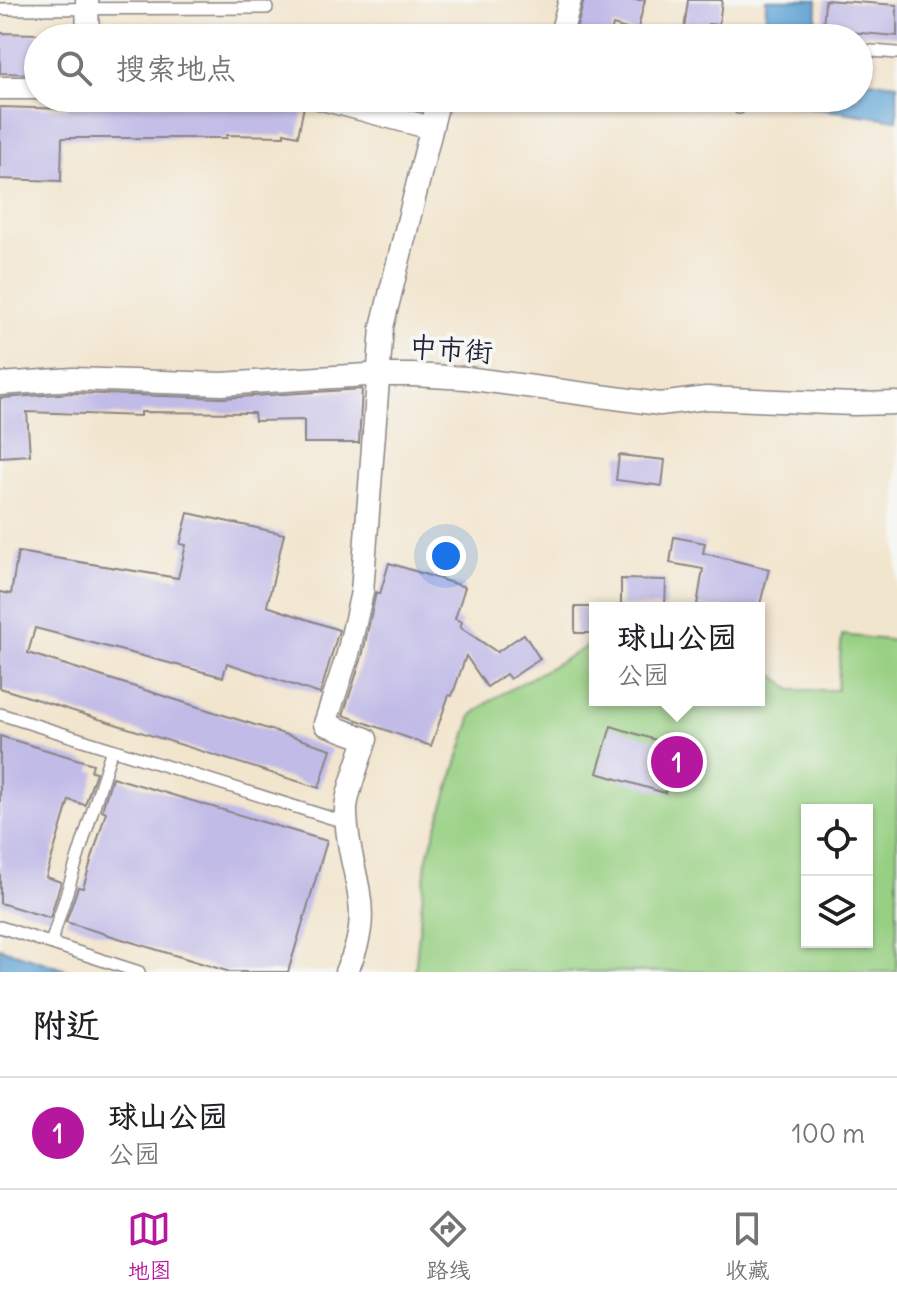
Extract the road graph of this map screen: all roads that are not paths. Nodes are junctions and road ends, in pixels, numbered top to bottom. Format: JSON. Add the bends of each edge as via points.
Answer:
{"nodes":[{"id":1,"x":570,"y":0,"type":"edge"},
{"id":2,"x":87,"y":4,"type":"edge"},
{"id":3,"x":267,"y":8,"type":"dead end"},
{"id":4,"x":0,"y":9,"type":"edge"},
{"id":5,"x":88,"y":24,"type":"edge"},
{"id":6,"x":564,"y":24,"type":"edge"},
{"id":7,"x":873,"y":51,"type":"edge"},
{"id":8,"x":897,"y":53,"type":"edge"},
{"id":9,"x":0,"y":88,"type":"edge"},
{"id":10,"x":24,"y":88,"type":"edge"},
{"id":11,"x":371,"y":112,"type":"edge"},
{"id":12,"x":435,"y":112,"type":"edge"},
{"id":13,"x":431,"y":128,"type":"junction"},
{"id":14,"x":379,"y":375,"type":"junction"},
{"id":15,"x":0,"y":384,"type":"edge"},
{"id":16,"x":897,"y":403,"type":"edge"},
{"id":17,"x":0,"y":714,"type":"edge"},
{"id":18,"x":112,"y":749,"type":"junction"},
{"id":19,"x":348,"y":824,"type":"junction"},
{"id":20,"x":0,"y":927,"type":"edge"},
{"id":21,"x":51,"y":943,"type":"junction"},
{"id":22,"x":139,"y":972,"type":"edge"},
{"id":23,"x":346,"y":972,"type":"edge"}],
"edges":[{"from":1,"to":6,"type":"street"},
{"from":2,"to":3,"type":"lane"},
{"from":2,"to":4,"type":"lane"},
{"from":2,"to":5,"type":"street"},
{"from":7,"to":8,"type":"lane"},
{"from":9,"to":10,"type":"street"},
{"from":11,"to":13,"type":"street"},
{"from":12,"to":13,"type":"street"},
{"from":13,"to":14,"type":"street","via":[[389,290]]},
{"from":14,"to":15,"type":"street","name":"中市街","via":[[222,384],[73,379]]},
{"from":14,"to":16,"type":"street","name":"中市街","via":[[466,378],[660,404],[706,398]]},
{"from":14,"to":19,"type":"street","via":[[362,592],[325,724],[366,739],[345,810]]},
{"from":17,"to":18,"type":"lane"},
{"from":18,"to":19,"type":"lane"},
{"from":18,"to":21,"type":"lane"},
{"from":19,"to":23,"type":"street","via":[[363,913]]},
{"from":20,"to":21,"type":"lane"},
{"from":21,"to":22,"type":"lane"}]}
